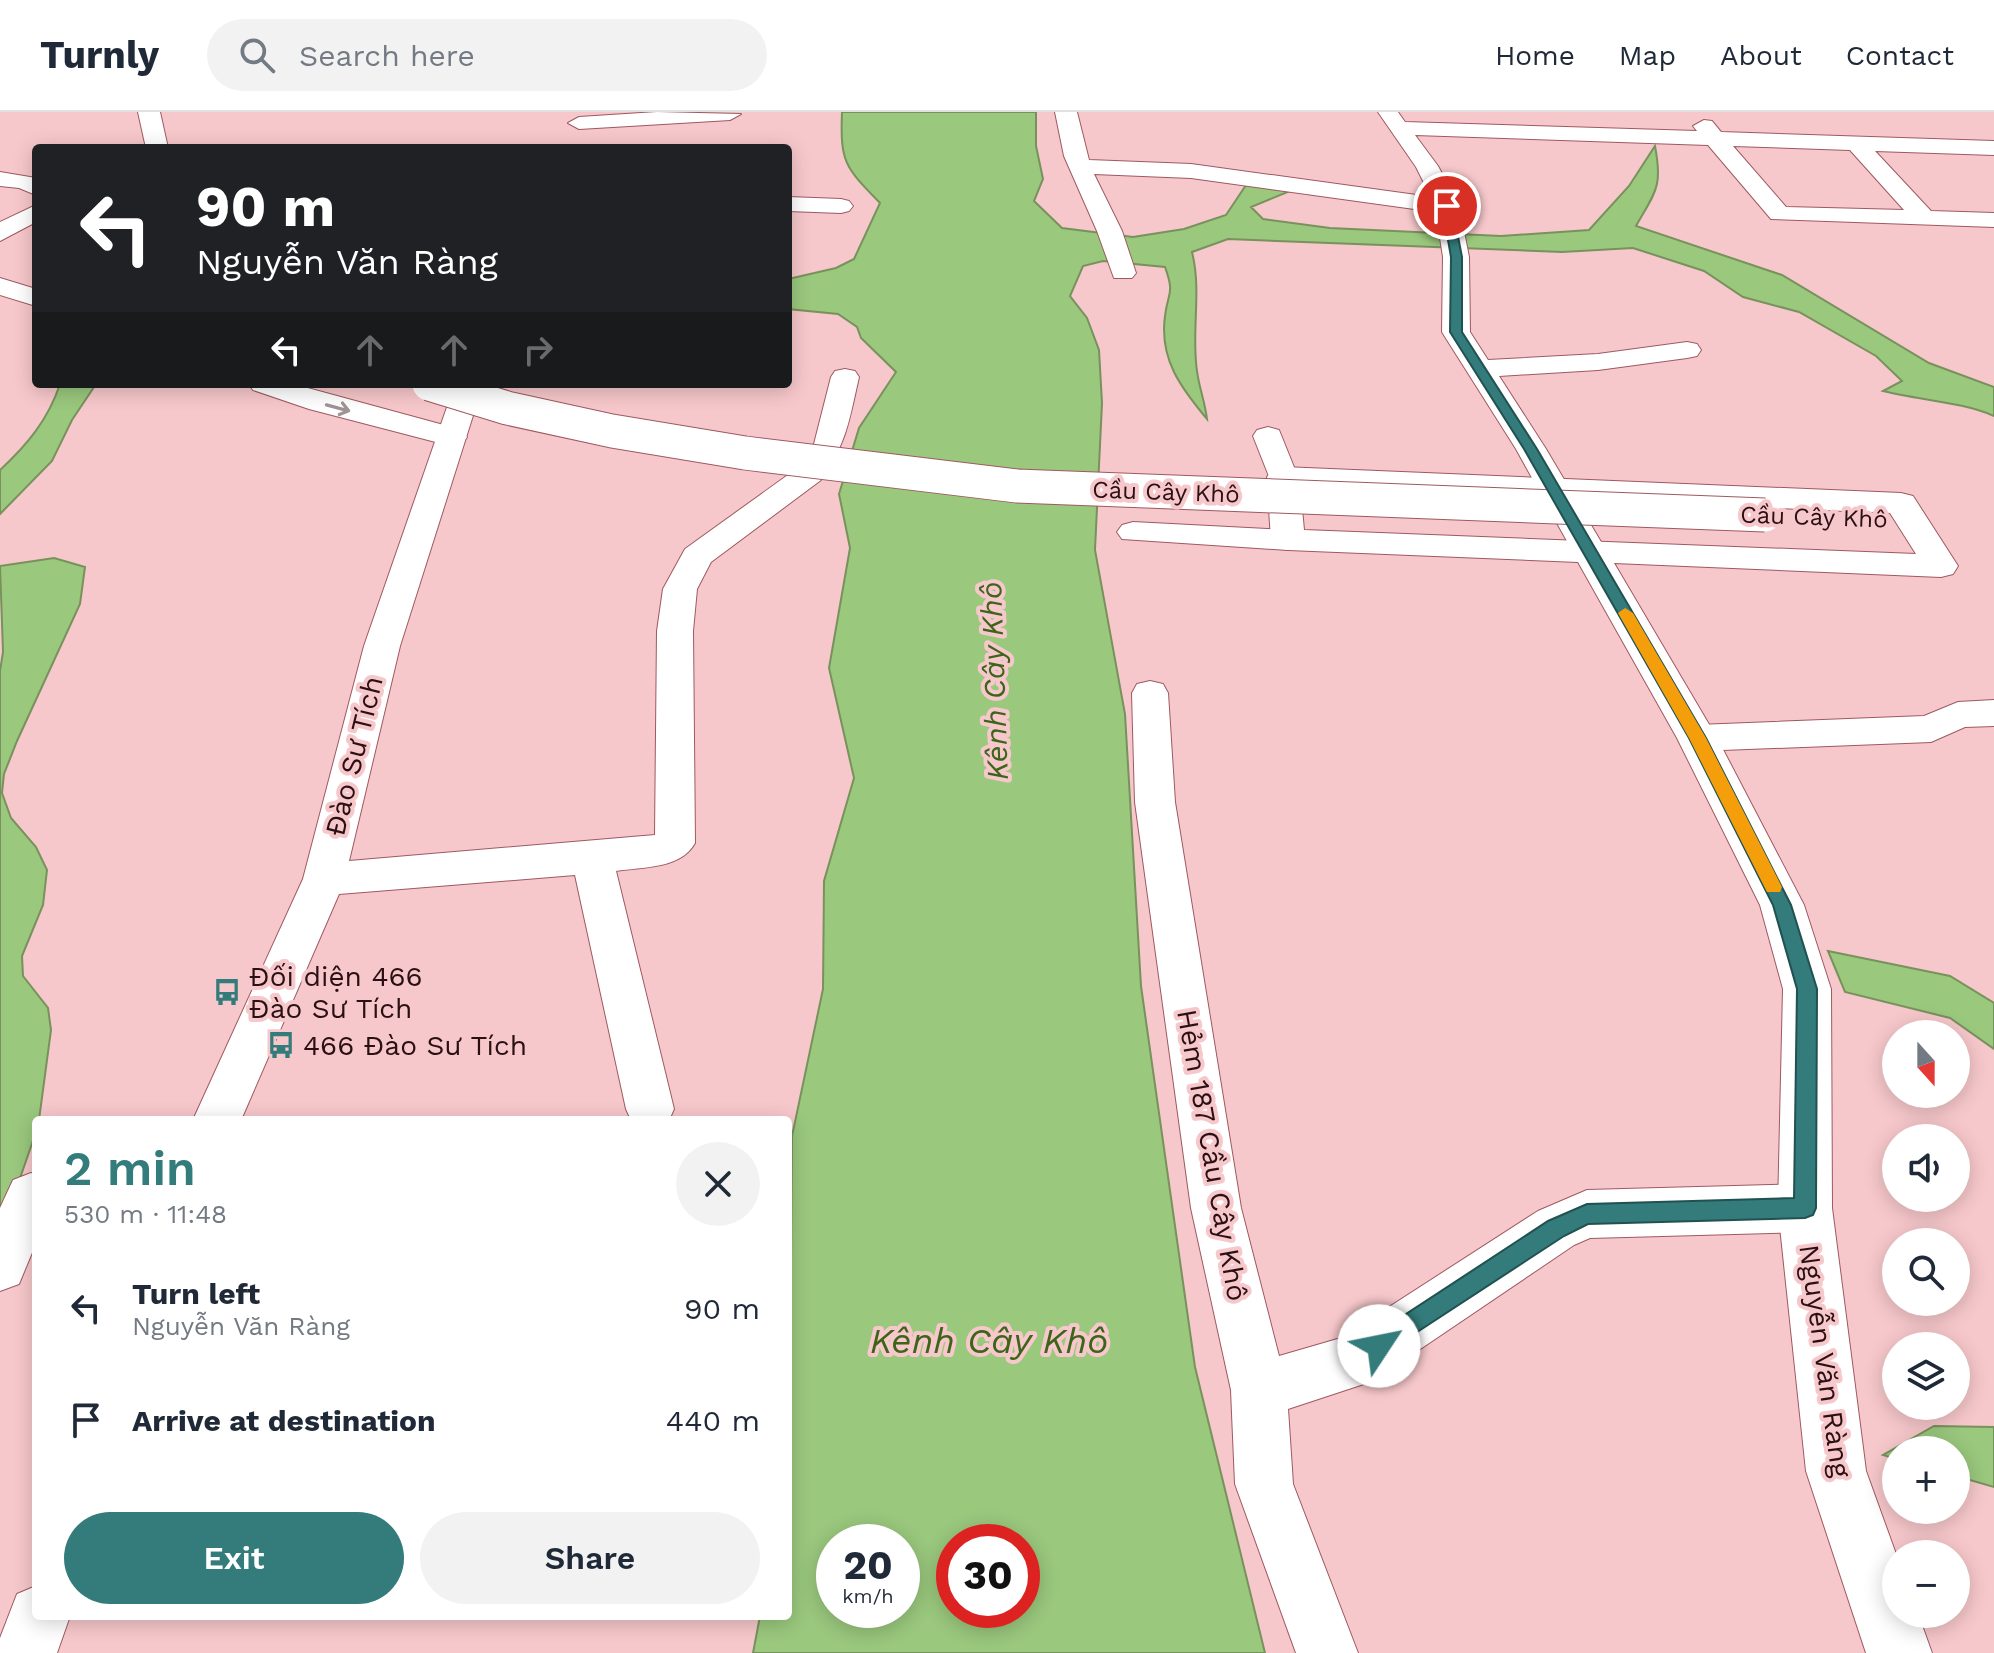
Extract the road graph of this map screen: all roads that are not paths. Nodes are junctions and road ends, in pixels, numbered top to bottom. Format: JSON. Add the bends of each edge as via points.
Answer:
{"nodes":[{"id":1,"x":149,"y":112,"type":"edge"},
{"id":2,"x":730,"y":112,"type":"edge"},
{"id":3,"x":1066,"y":112,"type":"edge"},
{"id":4,"x":1694,"y":112,"type":"edge"},
{"id":5,"x":582,"y":117,"type":"edge"},
{"id":6,"x":1393,"y":120,"type":"edge"},
{"id":7,"x":1714,"y":139,"type":"junction"},
{"id":8,"x":1856,"y":143,"type":"junction"},
{"id":9,"x":156,"y":144,"type":"edge"},
{"id":10,"x":571,"y":144,"type":"edge"},
{"id":11,"x":1994,"y":148,"type":"edge"},
{"id":12,"x":1082,"y":167,"type":"junction"},
{"id":13,"x":0,"y":179,"type":"edge"},
{"id":14,"x":32,"y":186,"type":"edge"},
{"id":15,"x":792,"y":204,"type":"edge"},
{"id":16,"x":841,"y":206,"type":"dead end"},
{"id":17,"x":1449,"y":215,"type":"junction"},
{"id":18,"x":1924,"y":218,"type":"junction"},
{"id":19,"x":1994,"y":220,"type":"edge"},
{"id":20,"x":1123,"y":273,"type":"dead end"},
{"id":21,"x":0,"y":286,"type":"edge"},
{"id":22,"x":32,"y":297,"type":"edge"},
{"id":23,"x":1687,"y":350,"type":"dead end"},
{"id":24,"x":1480,"y":369,"type":"junction"},
{"id":25,"x":845,"y":377,"type":"dead end"},
{"id":26,"x":276,"y":388,"type":"edge"},
{"id":27,"x":442,"y":388,"type":"edge"},
{"id":28,"x":467,"y":388,"type":"edge"},
{"id":29,"x":1268,"y":436,"type":"dead end"},
{"id":30,"x":451,"y":437,"type":"junction"},
{"id":31,"x":1283,"y":477,"type":"junction"},
{"id":32,"x":1554,"y":490,"type":"junction"},
{"id":33,"x":1913,"y":522,"type":"junction"},
{"id":34,"x":1133,"y":532,"type":"dead end"},
{"id":35,"x":1288,"y":540,"type":"junction"},
{"id":36,"x":1590,"y":552,"type":"junction"},
{"id":37,"x":1150,"y":693,"type":"dead end"},
{"id":38,"x":1994,"y":713,"type":"edge"},
{"id":39,"x":1697,"y":738,"type":"junction"},
{"id":40,"x":592,"y":858,"type":"junction"},
{"id":41,"x":324,"y":879,"type":"junction"},
{"id":42,"x":650,"y":1109,"type":"dead end"},
{"id":43,"x":219,"y":1116,"type":"edge"},
{"id":44,"x":22,"y":1198,"type":"edge"},
{"id":45,"x":1805,"y":1208,"type":"junction"},
{"id":46,"x":0,"y":1266,"type":"edge"},
{"id":47,"x":1259,"y":1390,"type":"junction"},
{"id":48,"x":38,"y":1620,"type":"edge"},
{"id":49,"x":26,"y":1653,"type":"edge"},
{"id":50,"x":1327,"y":1653,"type":"edge"},
{"id":51,"x":1899,"y":1653,"type":"edge"}],
"edges":[{"from":1,"to":9,"type":"street"},
{"from":2,"to":5,"type":"street"},
{"from":3,"to":12,"type":"street"},
{"from":4,"to":7,"type":"street"},
{"from":5,"to":10,"type":"street"},
{"from":6,"to":7,"type":"street"},
{"from":6,"to":17,"type":"street","name":"Nguyễn Văn Ràng","via":[[1427,166]]},
{"from":7,"to":8,"type":"street"},
{"from":7,"to":18,"type":"street","via":[[1779,214]]},
{"from":8,"to":11,"type":"street"},
{"from":8,"to":18,"type":"street"},
{"from":12,"to":17,"type":"street","via":[[1191,171]]},
{"from":12,"to":20,"type":"street"},
{"from":13,"to":14,"type":"main road"},
{"from":15,"to":16,"type":"street"},
{"from":17,"to":24,"type":"street","name":"Nguyễn Văn Ràng","via":[[1456,257],[1456,332]]},
{"from":18,"to":19,"type":"street"},
{"from":21,"to":22,"type":"main road"},
{"from":23,"to":24,"type":"street"},
{"from":24,"to":32,"type":"street","name":"Nguyễn Văn Ràng"},
{"from":25,"to":40,"type":"street","via":[[829,444],[810,473],[697,556],[680,589],[675,631],[675,843]]},
{"from":26,"to":30,"type":"main road","one_way":true},
{"from":27,"to":33,"type":"main road","name":"Cầu Cây Khô","bridge":true,"via":[[612,431],[1017,486]]},
{"from":28,"to":30,"type":"street","name":"Đào Sư Tích"},
{"from":29,"to":31,"type":"street"},
{"from":30,"to":41,"type":"street","name":"Đào Sư Tích","via":[[382,646]]},
{"from":31,"to":32,"type":"main road"},
{"from":31,"to":35,"type":"main road"},
{"from":32,"to":33,"type":"main road","via":[[1901,503]]},
{"from":32,"to":36,"type":"street","name":"Nguyễn Văn Ràng"},
{"from":33,"to":36,"type":"main road","via":[[1941,566]]},
{"from":34,"to":35,"type":"street"},
{"from":35,"to":36,"type":"main road"},
{"from":36,"to":39,"type":"main road","name":"Nguyễn Văn Ràng"},
{"from":37,"to":47,"type":"street","name":"Hẻm 187 Cầu Cây Khô","via":[[1155,802],[1216,1208]]},
{"from":38,"to":39,"type":"street","via":[[1958,715],[1931,729]]},
{"from":39,"to":45,"type":"main road","name":"Nguyễn Văn Ràng","via":[[1782,905],[1807,989]]},
{"from":40,"to":41,"type":"street"},
{"from":40,"to":42,"type":"street"},
{"from":41,"to":43,"type":"street","name":"Đào Sư Tích"},
{"from":44,"to":46,"type":"street"},
{"from":45,"to":47,"type":"street","via":[[1587,1214],[1556,1228],[1354,1362]]},
{"from":45,"to":51,"type":"main road","name":"Nguyễn Văn Ràng","via":[[1836,1471]]},
{"from":47,"to":50,"type":"street","name":"Hẻm 187 Cầu Cây Khô","via":[[1264,1484]]},
{"from":48,"to":49,"type":"street"}]}
